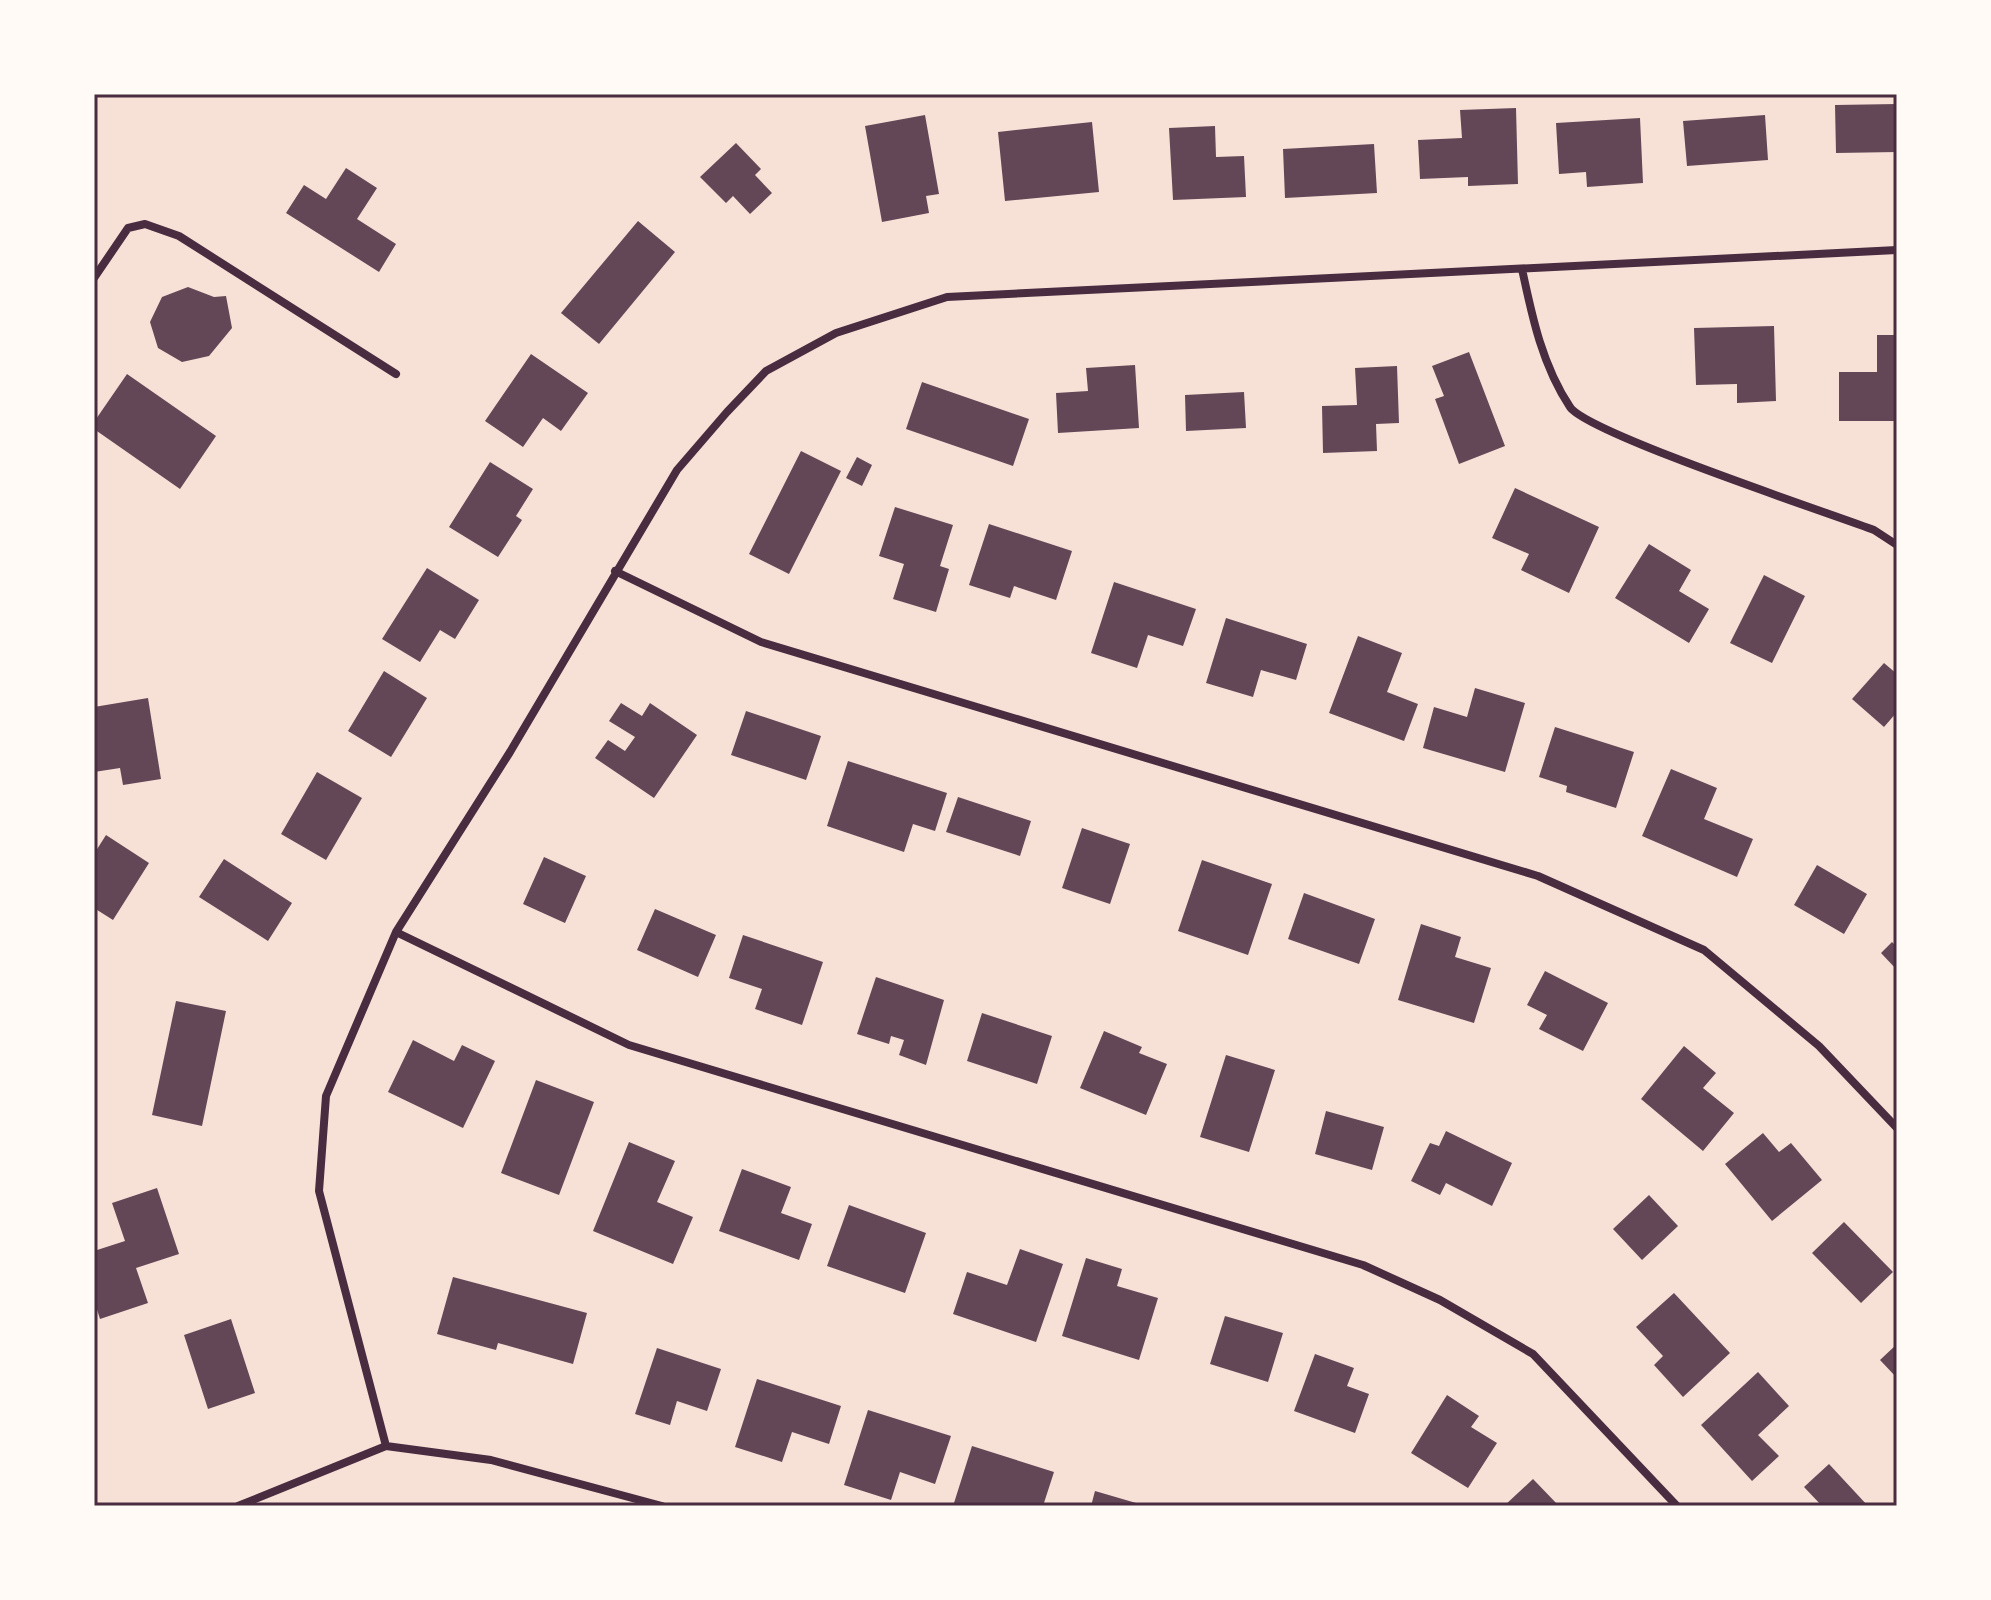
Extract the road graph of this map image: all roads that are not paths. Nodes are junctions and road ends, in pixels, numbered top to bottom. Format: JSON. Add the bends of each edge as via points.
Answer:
{"nodes":[{"id":1,"x":1897,"y":250,"type":"edge"},
{"id":2,"x":1522,"y":269,"type":"junction"},
{"id":3,"x":94,"y":278,"type":"edge"},
{"id":4,"x":396,"y":374,"type":"dead end"},
{"id":5,"x":1897,"y":545,"type":"edge"},
{"id":6,"x":615,"y":571,"type":"junction"},
{"id":7,"x":396,"y":932,"type":"junction"},
{"id":8,"x":1897,"y":1128,"type":"edge"},
{"id":9,"x":386,"y":1446,"type":"junction"},
{"id":10,"x":238,"y":1506,"type":"edge"},
{"id":11,"x":662,"y":1506,"type":"edge"},
{"id":12,"x":1677,"y":1506,"type":"edge"}],
"edges":[{"from":1,"to":2,"type":"street"},
{"from":2,"to":5,"type":"street","via":[[1537,338],[1571,410],[1620,436],[1874,530]]},
{"from":2,"to":6,"type":"street","via":[[947,297],[836,333],[766,371],[727,412],[677,470]]},
{"from":3,"to":4,"type":"street","via":[[128,228],[145,224],[179,236]]},
{"from":6,"to":7,"type":"street","via":[[510,752]]},
{"from":6,"to":8,"type":"street","via":[[761,642],[1538,876],[1704,950],[1819,1046]]},
{"from":7,"to":9,"type":"street","via":[[326,1096],[319,1177],[337,1269]]},
{"from":7,"to":12,"type":"street","via":[[629,1045],[1363,1265],[1440,1300],[1533,1354]]},
{"from":9,"to":10,"type":"street"},
{"from":9,"to":11,"type":"street","via":[[491,1460]]}]}
